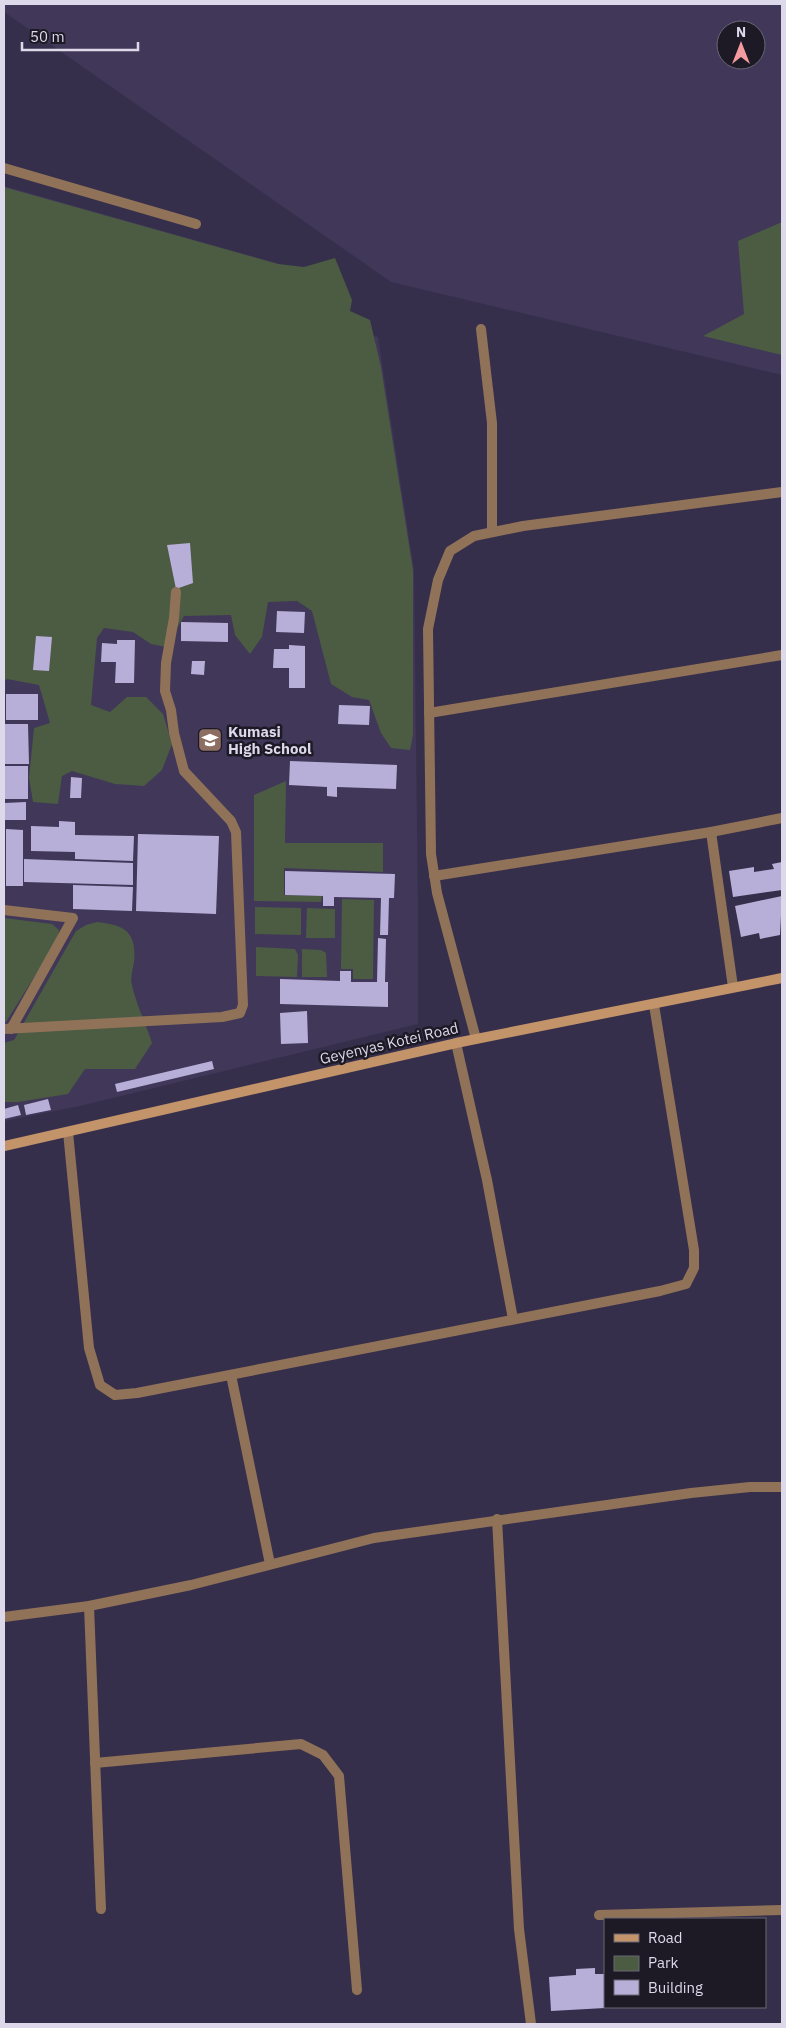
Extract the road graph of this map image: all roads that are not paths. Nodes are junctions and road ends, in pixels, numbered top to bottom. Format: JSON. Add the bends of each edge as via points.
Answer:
{"nodes":[{"id":1,"x":4,"y":168,"type":"edge"},
{"id":2,"x":196,"y":224,"type":"dead end"},
{"id":3,"x":481,"y":329,"type":"dead end"},
{"id":4,"x":782,"y":492,"type":"edge"},
{"id":5,"x":492,"y":532,"type":"junction"},
{"id":6,"x":176,"y":592,"type":"dead end"},
{"id":7,"x":782,"y":655,"type":"edge"},
{"id":8,"x":429,"y":713,"type":"junction"},
{"id":9,"x":782,"y":818,"type":"edge"},
{"id":10,"x":711,"y":832,"type":"junction"},
{"id":11,"x":434,"y":876,"type":"junction"},
{"id":12,"x":4,"y":910,"type":"edge"},
{"id":13,"x":782,"y":978,"type":"edge"},
{"id":14,"x":733,"y":987,"type":"junction"},
{"id":15,"x":654,"y":1005,"type":"junction"},
{"id":16,"x":7,"y":1029,"type":"edge"},
{"id":17,"x":476,"y":1039,"type":"junction"},
{"id":18,"x":456,"y":1043,"type":"junction"},
{"id":19,"x":68,"y":1132,"type":"junction"},
{"id":20,"x":4,"y":1146,"type":"edge"},
{"id":21,"x":513,"y":1319,"type":"junction"},
{"id":22,"x":231,"y":1375,"type":"junction"},
{"id":23,"x":782,"y":1487,"type":"edge"},
{"id":24,"x":497,"y":1519,"type":"junction"},
{"id":25,"x":270,"y":1564,"type":"junction"},
{"id":26,"x":89,"y":1606,"type":"junction"},
{"id":27,"x":4,"y":1617,"type":"edge"},
{"id":28,"x":94,"y":1763,"type":"junction"},
{"id":29,"x":101,"y":1909,"type":"dead end"},
{"id":30,"x":782,"y":1910,"type":"edge"},
{"id":31,"x":598,"y":1915,"type":"dead end"},
{"id":32,"x":357,"y":1990,"type":"dead end"},
{"id":33,"x":531,"y":2024,"type":"edge"}],
"edges":[{"from":1,"to":2,"type":"street"},
{"from":3,"to":5,"type":"street","via":[[492,423]]},
{"from":4,"to":5,"type":"street"},
{"from":5,"to":8,"type":"street","via":[[474,536],[450,551],[438,580],[428,630]]},
{"from":6,"to":16,"type":"street","via":[[165,691],[184,771],[231,821],[236,832],[243,1005],[240,1013],[222,1017]]},
{"from":7,"to":8,"type":"street"},
{"from":8,"to":11,"type":"street"},
{"from":9,"to":10,"type":"street"},
{"from":10,"to":11,"type":"street"},
{"from":10,"to":14,"type":"street"},
{"from":11,"to":17,"type":"street"},
{"from":12,"to":16,"type":"street","via":[[73,918]]},
{"from":13,"to":14,"type":"street","name":"Geyenyas Kotei Road"},
{"from":14,"to":15,"type":"street","name":"Geyenyas Kotei Road"},
{"from":15,"to":17,"type":"street","name":"Geyenyas Kotei Road"},
{"from":15,"to":21,"type":"street","via":[[694,1250],[694,1268],[686,1284],[660,1292]]},
{"from":17,"to":18,"type":"street","name":"Geyenyas Kotei Road"},
{"from":18,"to":19,"type":"street","name":"Geyenyas Kotei Road"},
{"from":18,"to":21,"type":"street","via":[[491,1199]]},
{"from":19,"to":20,"type":"street","name":"Geyenyas Kotei Road"},
{"from":19,"to":22,"type":"street","via":[[89,1348],[100,1385],[115,1395]]},
{"from":21,"to":22,"type":"street"},
{"from":22,"to":25,"type":"street"},
{"from":23,"to":24,"type":"street","via":[[699,1492]]},
{"from":24,"to":25,"type":"street","via":[[374,1538]]},
{"from":24,"to":33,"type":"street","via":[[519,1929]]},
{"from":25,"to":26,"type":"street","via":[[191,1585]]},
{"from":26,"to":27,"type":"street"},
{"from":26,"to":28,"type":"street"},
{"from":28,"to":29,"type":"street"},
{"from":28,"to":32,"type":"street","via":[[301,1744],[323,1755],[339,1776]]},
{"from":30,"to":31,"type":"street"}]}
